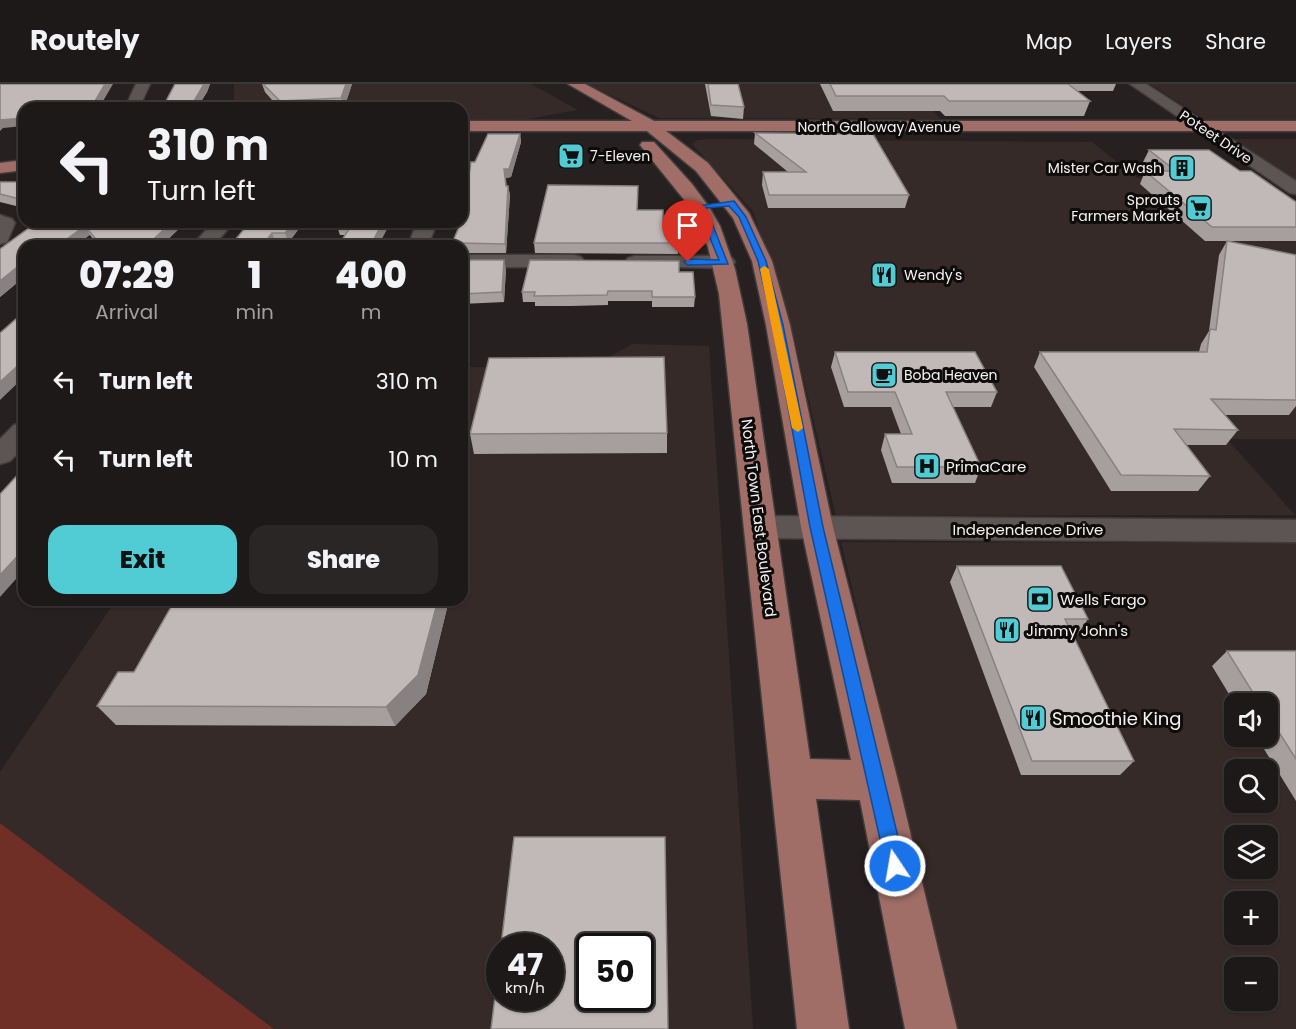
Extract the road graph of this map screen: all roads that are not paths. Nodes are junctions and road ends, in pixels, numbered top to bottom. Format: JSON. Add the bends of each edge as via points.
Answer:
{"nodes":[{"id":1,"x":143,"y":84,"type":"edge"},
{"id":2,"x":1137,"y":84,"type":"edge"},
{"id":3,"x":570,"y":88,"type":"edge"},
{"id":4,"x":135,"y":102,"type":"edge"},
{"id":5,"x":619,"y":125,"type":"junction"},
{"id":6,"x":468,"y":126,"type":"edge"},
{"id":7,"x":1296,"y":126,"type":"edge"},
{"id":8,"x":656,"y":130,"type":"junction"},
{"id":9,"x":1205,"y":131,"type":"junction"},
{"id":10,"x":468,"y":134,"type":"edge"},
{"id":11,"x":635,"y":134,"type":"junction"},
{"id":12,"x":1296,"y":135,"type":"edge"},
{"id":13,"x":18,"y":158,"type":"edge"},
{"id":14,"x":0,"y":160,"type":"edge"},
{"id":15,"x":18,"y":166,"type":"edge"},
{"id":16,"x":0,"y":168,"type":"edge"},
{"id":17,"x":1296,"y":189,"type":"edge"},
{"id":18,"x":731,"y":203,"type":"junction"},
{"id":19,"x":701,"y":206,"type":"junction"},
{"id":20,"x":0,"y":222,"type":"edge"},
{"id":21,"x":218,"y":228,"type":"edge"},
{"id":22,"x":0,"y":238,"type":"edge"},
{"id":23,"x":208,"y":240,"type":"edge"},
{"id":24,"x":468,"y":261,"type":"edge"},
{"id":25,"x":725,"y":262,"type":"junction"},
{"id":26,"x":736,"y":346,"type":"junction"},
{"id":27,"x":782,"y":346,"type":"junction"},
{"id":28,"x":18,"y":436,"type":"edge"},
{"id":29,"x":0,"y":455,"type":"edge"},
{"id":30,"x":760,"y":527,"type":"junction"},
{"id":31,"x":817,"y":527,"type":"junction"},
{"id":32,"x":1296,"y":531,"type":"edge"},
{"id":33,"x":790,"y":778,"type":"junction"},
{"id":34,"x":877,"y":781,"type":"junction"},
{"id":35,"x":823,"y":1029,"type":"edge"},
{"id":36,"x":931,"y":1029,"type":"edge"}],
"edges":[{"from":1,"to":4,"type":"street"},
{"from":2,"to":9,"type":"street","name":"Poteet Drive"},
{"from":3,"to":5,"type":"main road","name":"North Town East Boulevard"},
{"from":3,"to":8,"type":"main road","name":"North Town East Boulevard"},
{"from":5,"to":6,"type":"main road","name":"North Galloway Avenue"},
{"from":5,"to":8,"type":"main road","name":"North Galloway Avenue"},
{"from":5,"to":11,"type":"main road","name":"North Town East Boulevard"},
{"from":7,"to":9,"type":"main road","name":"North Galloway Avenue"},
{"from":8,"to":9,"type":"main road","name":"North Galloway Avenue"},
{"from":8,"to":11,"type":"main road","name":"North Galloway Avenue"},
{"from":8,"to":18,"type":"main road","name":"North Town East Boulevard","via":[[702,167]]},
{"from":9,"to":12,"type":"main road","name":"North Galloway Avenue"},
{"from":9,"to":17,"type":"street","name":"Poteet Drive"},
{"from":10,"to":11,"type":"main road","name":"North Galloway Avenue"},
{"from":11,"to":19,"type":"main road","name":"North Town East Boulevard","via":[[673,171]]},
{"from":13,"to":14,"type":"main road"},
{"from":15,"to":16,"type":"main road"},
{"from":18,"to":19,"type":"main road"},
{"from":18,"to":27,"type":"main road","name":"North Town East Boulevard","via":[[742,217],[762,261]]},
{"from":19,"to":25,"type":"main road","name":"North Town East Boulevard"},
{"from":20,"to":22,"type":"street","via":[[5,223]]},
{"from":21,"to":23,"type":"street"},
{"from":24,"to":25,"type":"street"},
{"from":25,"to":26,"type":"main road","name":"North Town East Boulevard"},
{"from":26,"to":27,"type":"main road"},
{"from":26,"to":30,"type":"main road","name":"North Town East Boulevard"},
{"from":27,"to":31,"type":"main road","name":"North Town East Boulevard"},
{"from":28,"to":29,"type":"street"},
{"from":30,"to":31,"type":"street","name":"Independence Drive"},
{"from":30,"to":33,"type":"main road","name":"North Town East Boulevard"},
{"from":31,"to":32,"type":"street","name":"Independence Drive"},
{"from":31,"to":34,"type":"main road","name":"North Town East Boulevard"},
{"from":33,"to":34,"type":"main road"},
{"from":33,"to":35,"type":"main road","name":"North Town East Boulevard"},
{"from":34,"to":36,"type":"main road","name":"North Town East Boulevard"}]}
